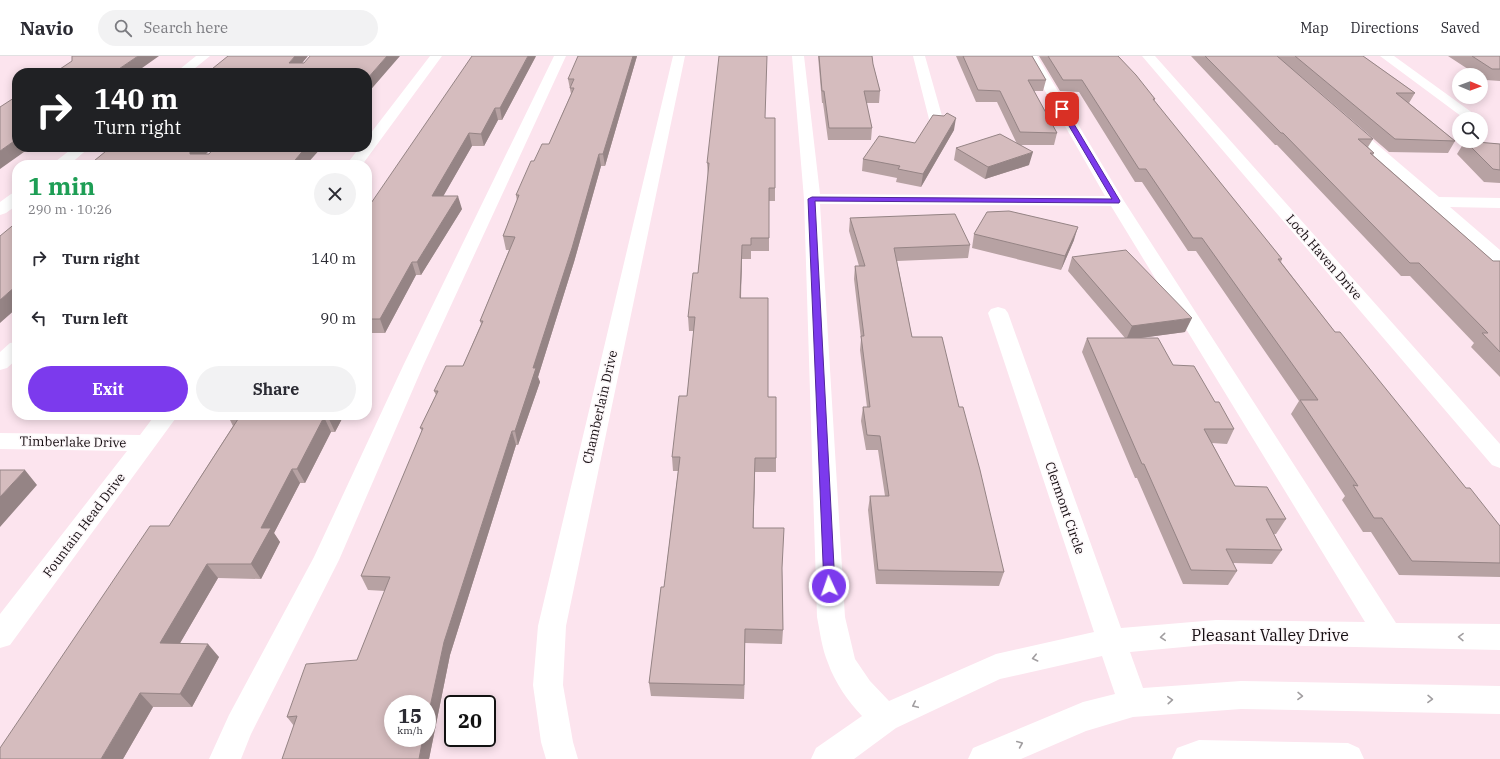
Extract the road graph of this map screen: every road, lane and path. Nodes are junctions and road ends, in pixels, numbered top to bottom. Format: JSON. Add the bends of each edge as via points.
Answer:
{"nodes":[{"id":1,"x":204,"y":56,"type":"edge"},
{"id":2,"x":436,"y":56,"type":"edge"},
{"id":3,"x":560,"y":56,"type":"edge"},
{"id":4,"x":678,"y":56,"type":"edge"},
{"id":5,"x":798,"y":56,"type":"edge"},
{"id":6,"x":918,"y":56,"type":"edge"},
{"id":7,"x":1031,"y":56,"type":"edge"},
{"id":8,"x":1148,"y":56,"type":"edge"},
{"id":9,"x":1386,"y":56,"type":"edge"},
{"id":10,"x":188,"y":68,"type":"edge"},
{"id":11,"x":1465,"y":112,"type":"edge"},
{"id":12,"x":1337,"y":117,"type":"edge"},
{"id":13,"x":937,"y":123,"type":"edge"},
{"id":14,"x":372,"y":141,"type":"edge"},
{"id":15,"x":76,"y":152,"type":"edge"},
{"id":16,"x":364,"y":152,"type":"edge"},
{"id":17,"x":66,"y":160,"type":"edge"},
{"id":18,"x":358,"y":160,"type":"edge"},
{"id":19,"x":812,"y":199,"type":"junction"},
{"id":20,"x":12,"y":201,"type":"edge"},
{"id":21,"x":1116,"y":201,"type":"junction"},
{"id":22,"x":1435,"y":202,"type":"junction"},
{"id":23,"x":1500,"y":203,"type":"edge"},
{"id":24,"x":0,"y":210,"type":"edge"},
{"id":25,"x":1500,"y":259,"type":"edge"},
{"id":26,"x":998,"y":313,"type":"dead end"},
{"id":27,"x":12,"y":352,"type":"edge"},
{"id":28,"x":0,"y":363,"type":"edge"},
{"id":29,"x":163,"y":420,"type":"edge"},
{"id":30,"x":0,"y":441,"type":"edge"},
{"id":31,"x":146,"y":443,"type":"junction"},
{"id":32,"x":1500,"y":459,"type":"edge"},
{"id":33,"x":0,"y":636,"type":"edge"},
{"id":34,"x":1389,"y":636,"type":"junction"},
{"id":35,"x":1500,"y":637,"type":"edge"},
{"id":36,"x":1111,"y":641,"type":"junction"},
{"id":37,"x":1500,"y":700,"type":"edge"},
{"id":38,"x":1133,"y":703,"type":"junction"},
{"id":39,"x":885,"y":718,"type":"junction"},
{"id":40,"x":225,"y":759,"type":"edge"},
{"id":41,"x":562,"y":759,"type":"edge"},
{"id":42,"x":827,"y":759,"type":"edge"},
{"id":43,"x":984,"y":759,"type":"edge"},
{"id":44,"x":1188,"y":759,"type":"edge"},
{"id":45,"x":1348,"y":759,"type":"edge"}],
"edges":[{"from":1,"to":10,"type":"street"},
{"from":2,"to":14,"type":"street"},
{"from":3,"to":40,"type":"street","via":[[416,359],[326,560],[240,725]]},
{"from":4,"to":41,"type":"street","name":"Chamberlain Drive","via":[[552,626],[548,685]]},
{"from":5,"to":19,"type":"street"},
{"from":6,"to":13,"type":"street"},
{"from":7,"to":21,"type":"street"},
{"from":8,"to":32,"type":"street","name":"Loch Haven Drive"},
{"from":9,"to":11,"type":"street"},
{"from":12,"to":22,"type":"street"},
{"from":15,"to":17,"type":"street"},
{"from":16,"to":18,"type":"street"},
{"from":19,"to":21,"type":"street"},
{"from":19,"to":39,"type":"street","via":[[831,617],[842,663],[859,691]]},
{"from":20,"to":24,"type":"street"},
{"from":21,"to":34,"type":"street"},
{"from":22,"to":23,"type":"street"},
{"from":22,"to":25,"type":"street"},
{"from":26,"to":36,"type":"street","name":"Clermont Circle"},
{"from":27,"to":28,"type":"street"},
{"from":29,"to":31,"type":"street","name":"Fountain Head Drive"},
{"from":30,"to":31,"type":"street","name":"Timberlake Drive"},
{"from":31,"to":33,"type":"street","name":"Fountain Head Drive"},
{"from":35,"to":34,"type":"street","name":"Pleasant Valley Drive","one_way":true},
{"from":34,"to":36,"type":"street","name":"Pleasant Valley Drive","one_way":true,"via":[[1216,632]]},
{"from":36,"to":38,"type":"street","name":"Clermont Circle"},
{"from":36,"to":39,"type":"street","name":"Pleasant Valley Drive","one_way":true,"via":[[996,667]]},
{"from":38,"to":37,"type":"street","one_way":true,"via":[[1241,695]]},
{"from":43,"to":38,"type":"street","one_way":true,"via":[[1083,717]]},
{"from":39,"to":42,"type":"street","name":"Pleasant Valley Drive"},
{"from":44,"to":45,"type":"street","via":[[1199,756]]}]}
